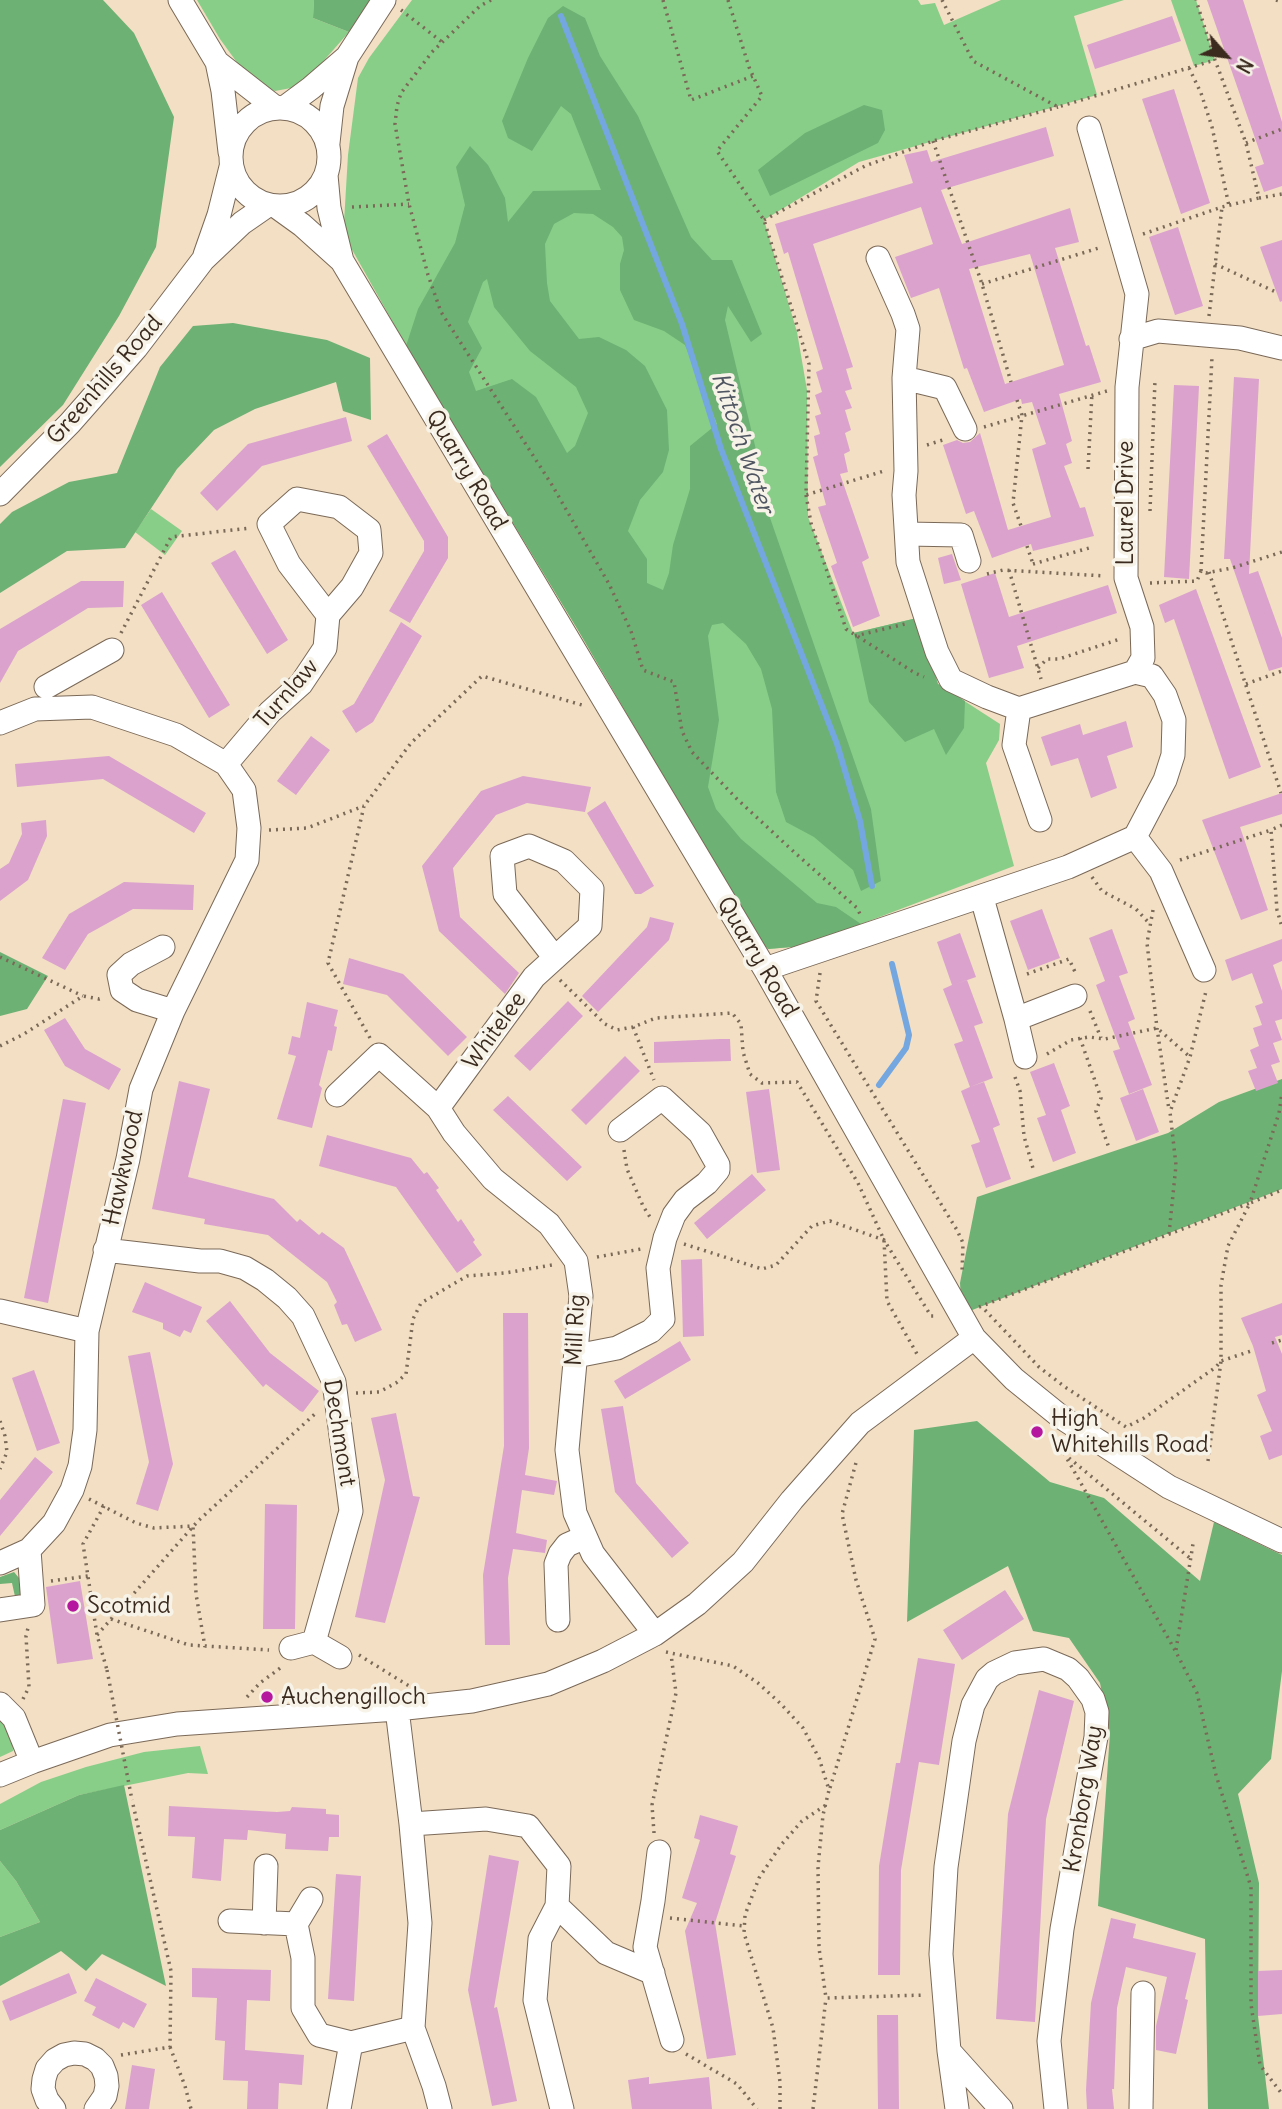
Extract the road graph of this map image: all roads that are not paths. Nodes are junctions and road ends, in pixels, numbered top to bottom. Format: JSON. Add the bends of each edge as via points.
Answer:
{"nodes":[{"id":1,"x":180,"y":0,"type":"edge"},
{"id":2,"x":392,"y":4,"type":"edge"},
{"id":3,"x":347,"y":57,"type":"junction"},
{"id":4,"x":217,"y":62,"type":"junction"},
{"id":5,"x":279,"y":108,"type":"junction"},
{"id":6,"x":1088,"y":128,"type":"dead end"},
{"id":7,"x":328,"y":143,"type":"junction"},
{"id":8,"x":231,"y":160,"type":"junction"},
{"id":9,"x":326,"y":175,"type":"junction"},
{"id":10,"x":273,"y":206,"type":"junction"},
{"id":11,"x":878,"y":258,"type":"dead end"},
{"id":12,"x":203,"y":260,"type":"junction"},
{"id":13,"x":342,"y":261,"type":"junction"},
{"id":14,"x":1131,"y":339,"type":"junction"},
{"id":15,"x":1282,"y":348,"type":"edge"},
{"id":16,"x":904,"y":378,"type":"junction"},
{"id":17,"x":965,"y":432,"type":"road end"},
{"id":18,"x":0,"y":494,"type":"edge"},
{"id":19,"x":907,"y":534,"type":"junction"},
{"id":20,"x":969,"y":561,"type":"dead end"},
{"id":21,"x":328,"y":615,"type":"junction"},
{"id":22,"x":112,"y":650,"type":"road end"},
{"id":23,"x":1135,"y":672,"type":"junction"},
{"id":24,"x":72,"y":673,"type":"junction"},
{"id":25,"x":46,"y":687,"type":"dead end"},
{"id":26,"x":72,"y":708,"type":"junction"},
{"id":27,"x":1019,"y":709,"type":"junction"},
{"id":28,"x":0,"y":723,"type":"edge"},
{"id":29,"x":226,"y":764,"type":"junction"},
{"id":30,"x":1040,"y":820,"type":"dead end"},
{"id":31,"x":1135,"y":837,"type":"junction"},
{"id":32,"x":982,"y":898,"type":"junction"},
{"id":33,"x":163,"y":947,"type":"dead end"},
{"id":34,"x":550,"y":962,"type":"junction"},
{"id":35,"x":765,"y":969,"type":"junction"},
{"id":36,"x":1204,"y":970,"type":"road end"},
{"id":37,"x":1075,"y":996,"type":"dead end"},
{"id":38,"x":173,"y":1011,"type":"junction"},
{"id":39,"x":1016,"y":1019,"type":"junction"},
{"id":40,"x":1027,"y":1060,"type":"road end"},
{"id":41,"x":337,"y":1095,"type":"dead end"},
{"id":42,"x":438,"y":1108,"type":"junction"},
{"id":43,"x":620,"y":1130,"type":"road end"},
{"id":44,"x":106,"y":1250,"type":"junction"},
{"id":45,"x":0,"y":1311,"type":"edge"},
{"id":46,"x":87,"y":1331,"type":"junction"},
{"id":47,"x":974,"y":1338,"type":"junction"},
{"id":48,"x":576,"y":1356,"type":"junction"},
{"id":49,"x":585,"y":1537,"type":"junction"},
{"id":50,"x":1282,"y":1541,"type":"edge"},
{"id":51,"x":29,"y":1549,"type":"junction"},
{"id":52,"x":0,"y":1563,"type":"edge"},
{"id":53,"x":0,"y":1610,"type":"edge"},
{"id":54,"x":558,"y":1620,"type":"dead end"},
{"id":55,"x":656,"y":1634,"type":"junction"},
{"id":56,"x":314,"y":1642,"type":"junction"},
{"id":57,"x":291,"y":1648,"type":"road end"},
{"id":58,"x":346,"y":1654,"type":"road end"},
{"id":59,"x":397,"y":1709,"type":"junction"},
{"id":60,"x":7,"y":1711,"type":"edge"},
{"id":61,"x":32,"y":1762,"type":"junction"},
{"id":62,"x":0,"y":1775,"type":"edge"},
{"id":63,"x":411,"y":1824,"type":"junction"},
{"id":64,"x":657,"y":1845,"type":"road end"},
{"id":65,"x":266,"y":1866,"type":"dead end"},
{"id":66,"x":311,"y":1899,"type":"dead end"},
{"id":67,"x":557,"y":1906,"type":"junction"},
{"id":68,"x":230,"y":1921,"type":"dead end"},
{"id":69,"x":264,"y":1923,"type":"junction"},
{"id":70,"x":296,"y":1924,"type":"junction"},
{"id":71,"x":653,"y":1973,"type":"junction"},
{"id":72,"x":1143,"y":1993,"type":"dead end"},
{"id":73,"x":413,"y":2028,"type":"junction"},
{"id":74,"x":672,"y":2040,"type":"road end"},
{"id":75,"x":351,"y":2043,"type":"junction"},
{"id":76,"x":949,"y":2050,"type":"junction"},
{"id":77,"x":54,"y":2109,"type":"edge"},
{"id":78,"x":96,"y":2109,"type":"edge"},
{"id":79,"x":339,"y":2109,"type":"edge"},
{"id":80,"x":440,"y":2109,"type":"edge"},
{"id":81,"x":562,"y":2109,"type":"edge"},
{"id":82,"x":957,"y":2109,"type":"edge"},
{"id":83,"x":1001,"y":2109,"type":"edge"},
{"id":84,"x":1056,"y":2109,"type":"edge"},
{"id":85,"x":1140,"y":2109,"type":"edge"}],
"edges":[{"from":1,"to":4,"type":"street"},
{"from":2,"to":3,"type":"street"},
{"from":3,"to":5,"type":"street"},
{"from":3,"to":7,"type":"street","via":[[332,106]]},
{"from":4,"to":5,"type":"street"},
{"from":4,"to":8,"type":"street"},
{"from":5,"to":7,"type":"street","via":[[308,116]]},
{"from":5,"to":8,"type":"street","via":[[259,112],[245,122],[235,135]]},
{"from":6,"to":14,"type":"street","name":"Laurel Drive","via":[[1136,294]]},
{"from":7,"to":9,"type":"street"},
{"from":8,"to":10,"type":"street","via":[[237,182],[247,194]]},
{"from":8,"to":12,"type":"street","name":"Greenhills Road"},
{"from":9,"to":10,"type":"street","via":[[306,200]]},
{"from":9,"to":13,"type":"street","name":"Quarry Road"},
{"from":10,"to":12,"type":"street","name":"Greenhills Road","via":[[242,223]]},
{"from":10,"to":13,"type":"street","name":"Quarry Road"},
{"from":11,"to":16,"type":"street","via":[[908,329]]},
{"from":12,"to":18,"type":"street","name":"Greenhills Road","via":[[111,376]]},
{"from":13,"to":35,"type":"street","name":"Quarry Road"},
{"from":14,"to":15,"type":"street","via":[[1158,331],[1240,338]]},
{"from":14,"to":23,"type":"street","name":"Laurel Drive","via":[[1126,387],[1126,578],[1142,632],[1143,658]]},
{"from":16,"to":17,"type":"street","via":[[945,388]]},
{"from":16,"to":19,"type":"street"},
{"from":19,"to":20,"type":"street","via":[[961,535]]},
{"from":19,"to":27,"type":"street","via":[[908,562],[950,680]]},
{"from":21,"to":21,"type":"street","via":[[352,587],[371,553],[369,530],[339,507],[297,499],[269,524],[289,564]]},
{"from":21,"to":29,"type":"street","name":"Turnlaw","via":[[325,648],[301,684]]},
{"from":22,"to":24,"type":"street"},
{"from":23,"to":27,"type":"street"},
{"from":23,"to":31,"type":"street","via":[[1152,676],[1174,720],[1173,755],[1165,780]]},
{"from":24,"to":25,"type":"street"},
{"from":24,"to":26,"type":"street"},
{"from":26,"to":28,"type":"street","via":[[35,709]]},
{"from":26,"to":29,"type":"street","via":[[92,707],[176,735]]},
{"from":27,"to":30,"type":"street","via":[[1014,745]]},
{"from":29,"to":38,"type":"street","name":"Hawkwood","via":[[244,790],[247,860]]},
{"from":31,"to":32,"type":"street"},
{"from":31,"to":36,"type":"street","via":[[1160,869]]},
{"from":32,"to":35,"type":"street"},
{"from":32,"to":39,"type":"street"},
{"from":33,"to":38,"type":"street","via":[[120,975],[122,990]]},
{"from":34,"to":34,"type":"street","name":"Whitelee","via":[[590,926],[592,889],[564,861],[528,846],[502,856],[505,894]]},
{"from":34,"to":42,"type":"street","name":"Whitelee","via":[[534,977]]},
{"from":35,"to":47,"type":"street","name":"Quarry Road","via":[[973,1306]]},
{"from":37,"to":39,"type":"street"},
{"from":38,"to":44,"type":"street","name":"Hawkwood","via":[[141,1089]]},
{"from":39,"to":40,"type":"street"},
{"from":41,"to":42,"type":"street","name":"Mill Rig","via":[[379,1055]]},
{"from":42,"to":48,"type":"street","name":"Mill Rig","via":[[493,1179],[549,1224],[576,1261],[582,1296]]},
{"from":43,"to":48,"type":"street","via":[[662,1098],[700,1133],[718,1165],[715,1175],[685,1200],[664,1238],[659,1268],[663,1319],[617,1348]]},
{"from":44,"to":46,"type":"street","name":"Hawkwood"},
{"from":44,"to":56,"type":"street","name":"Dechmont","via":[[220,1261],[245,1268],[287,1297],[303,1316],[337,1393],[351,1511]]},
{"from":45,"to":46,"type":"street"},
{"from":46,"to":51,"type":"street","name":"Hawkwood","via":[[80,1466],[54,1523]]},
{"from":47,"to":50,"type":"street","name":"Quarry Road","via":[[1061,1417],[1169,1487]]},
{"from":47,"to":55,"type":"street","via":[[860,1423],[743,1562]]},
{"from":48,"to":49,"type":"street","name":"Mill Rig","via":[[567,1450],[575,1513]]},
{"from":49,"to":54,"type":"street","via":[[568,1545],[556,1564]]},
{"from":49,"to":55,"type":"street","name":"Mill Rig","via":[[593,1554]]},
{"from":51,"to":52,"type":"street","name":"Hawkwood"},
{"from":51,"to":53,"type":"street","via":[[32,1594]]},
{"from":55,"to":59,"type":"street","via":[[548,1684],[472,1701]]},
{"from":56,"to":57,"type":"street"},
{"from":56,"to":58,"type":"street"},
{"from":59,"to":61,"type":"street","via":[[177,1724],[110,1735]]},
{"from":59,"to":63,"type":"street"},
{"from":60,"to":61,"type":"street"},
{"from":61,"to":62,"type":"street"},
{"from":63,"to":67,"type":"street","via":[[486,1819],[528,1826],[559,1866]]},
{"from":63,"to":73,"type":"street","via":[[419,1923]]},
{"from":64,"to":71,"type":"street","via":[[645,1947]]},
{"from":65,"to":69,"type":"street"},
{"from":66,"to":70,"type":"street"},
{"from":67,"to":71,"type":"street","via":[[606,1953]]},
{"from":67,"to":81,"type":"street","via":[[540,1938],[535,2000]]},
{"from":68,"to":69,"type":"street"},
{"from":69,"to":70,"type":"street"},
{"from":70,"to":75,"type":"street","via":[[303,1958],[303,2008],[319,2035]]},
{"from":71,"to":74,"type":"street"},
{"from":72,"to":85,"type":"street"},
{"from":73,"to":75,"type":"street"},
{"from":73,"to":80,"type":"street"},
{"from":75,"to":79,"type":"street"},
{"from":76,"to":82,"type":"street","name":"Kronborg Way"},
{"from":76,"to":83,"type":"street"},
{"from":76,"to":84,"type":"street","name":"Kronborg Way","via":[[941,1954],[946,1867],[964,1741],[973,1704],[987,1679],[1015,1663],[1044,1658],[1079,1678],[1097,1712],[1049,2041]]},
{"from":77,"to":78,"type":"street","via":[[43,2090],[47,2068],[74,2053],[95,2059],[106,2076],[106,2096]]}]}
